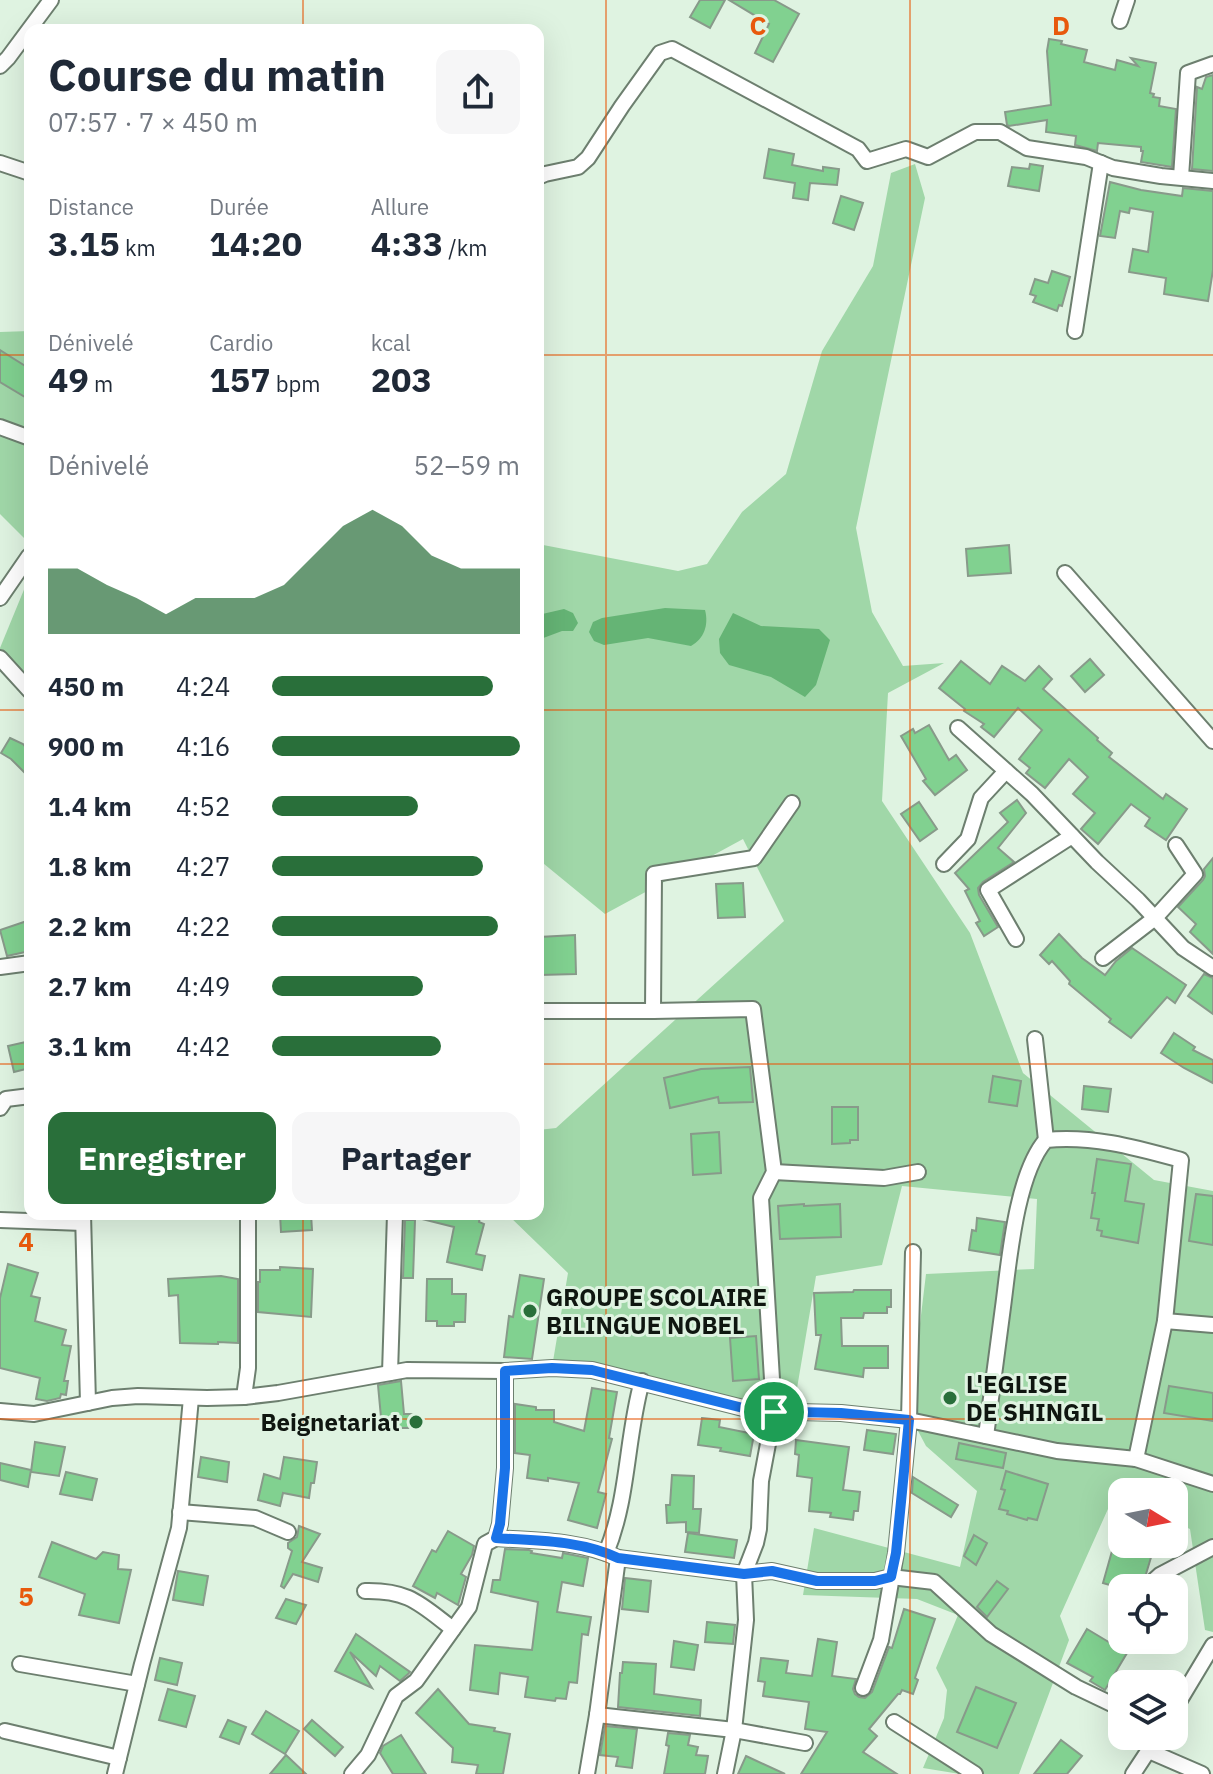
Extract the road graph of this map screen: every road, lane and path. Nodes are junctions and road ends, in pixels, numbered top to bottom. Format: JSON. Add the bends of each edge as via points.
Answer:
{"nodes":[{"id":1,"x":51,"y":0,"type":"edge"},
{"id":2,"x":1127,"y":0,"type":"edge"},
{"id":3,"x":1120,"y":21,"type":"dead end"},
{"id":4,"x":33,"y":24,"type":"edge"},
{"id":5,"x":24,"y":36,"type":"edge"},
{"id":6,"x":1213,"y":64,"type":"edge"},
{"id":7,"x":0,"y":66,"type":"edge"},
{"id":8,"x":0,"y":163,"type":"edge"},
{"id":9,"x":1101,"y":163,"type":"junction"},
{"id":10,"x":24,"y":171,"type":"edge"},
{"id":11,"x":544,"y":176,"type":"edge"},
{"id":12,"x":1181,"y":177,"type":"junction"},
{"id":13,"x":1213,"y":181,"type":"edge"},
{"id":14,"x":1075,"y":331,"type":"dead end"},
{"id":15,"x":0,"y":427,"type":"edge"},
{"id":16,"x":24,"y":436,"type":"edge"},
{"id":17,"x":24,"y":563,"type":"edge"},
{"id":18,"x":1065,"y":573,"type":"dead end"},
{"id":19,"x":0,"y":598,"type":"edge"},
{"id":20,"x":0,"y":658,"type":"edge"},
{"id":21,"x":24,"y":684,"type":"edge"},
{"id":22,"x":958,"y":728,"type":"dead end"},
{"id":23,"x":1213,"y":741,"type":"edge"},
{"id":24,"x":1006,"y":771,"type":"junction"},
{"id":25,"x":792,"y":803,"type":"dead end"},
{"id":26,"x":1072,"y":836,"type":"junction"},
{"id":27,"x":1176,"y":845,"type":"dead end"},
{"id":28,"x":944,"y":864,"type":"dead end"},
{"id":29,"x":1155,"y":918,"type":"junction"},
{"id":30,"x":1016,"y":939,"type":"dead end"},
{"id":31,"x":1103,"y":958,"type":"dead end"},
{"id":32,"x":24,"y":964,"type":"edge"},
{"id":33,"x":0,"y":967,"type":"edge"},
{"id":34,"x":1213,"y":968,"type":"edge"},
{"id":35,"x":544,"y":1011,"type":"edge"},
{"id":36,"x":653,"y":1011,"type":"junction"},
{"id":37,"x":1035,"y":1039,"type":"dead end"},
{"id":38,"x":24,"y":1097,"type":"edge"},
{"id":39,"x":0,"y":1108,"type":"edge"},
{"id":40,"x":1046,"y":1140,"type":"junction"},
{"id":41,"x":774,"y":1172,"type":"junction"},
{"id":42,"x":918,"y":1172,"type":"dead end"},
{"id":43,"x":0,"y":1220,"type":"edge"},
{"id":44,"x":24,"y":1220,"type":"edge"},
{"id":45,"x":83,"y":1220,"type":"edge"},
{"id":46,"x":248,"y":1220,"type":"edge"},
{"id":47,"x":395,"y":1220,"type":"edge"},
{"id":48,"x":913,"y":1252,"type":"dead end"},
{"id":49,"x":1165,"y":1321,"type":"junction"},
{"id":50,"x":1213,"y":1325,"type":"edge"},
{"id":51,"x":505,"y":1371,"type":"junction"},
{"id":52,"x":390,"y":1373,"type":"junction"},
{"id":53,"x":642,"y":1381,"type":"junction"},
{"id":54,"x":244,"y":1397,"type":"junction"},
{"id":55,"x":191,"y":1398,"type":"junction"},
{"id":56,"x":88,"y":1403,"type":"junction"},
{"id":57,"x":774,"y":1412,"type":"junction"},
{"id":58,"x":0,"y":1413,"type":"edge"},
{"id":59,"x":909,"y":1420,"type":"junction"},
{"id":60,"x":986,"y":1436,"type":"junction"},
{"id":61,"x":1136,"y":1459,"type":"junction"},
{"id":62,"x":1213,"y":1484,"type":"edge"},
{"id":63,"x":180,"y":1512,"type":"junction"},
{"id":64,"x":288,"y":1532,"type":"dead end"},
{"id":65,"x":496,"y":1538,"type":"junction"},
{"id":66,"x":1213,"y":1547,"type":"edge"},
{"id":67,"x":612,"y":1556,"type":"junction"},
{"id":68,"x":744,"y":1574,"type":"junction"},
{"id":69,"x":1162,"y":1574,"type":"edge"},
{"id":70,"x":891,"y":1577,"type":"junction"},
{"id":71,"x":365,"y":1591,"type":"dead end"},
{"id":72,"x":453,"y":1629,"type":"junction"},
{"id":73,"x":1213,"y":1645,"type":"edge"},
{"id":74,"x":20,"y":1664,"type":"dead end"},
{"id":75,"x":137,"y":1684,"type":"junction"},
{"id":76,"x":1188,"y":1687,"type":"edge"},
{"id":77,"x":863,"y":1688,"type":"dead end"},
{"id":78,"x":1108,"y":1702,"type":"edge"},
{"id":79,"x":597,"y":1715,"type":"junction"},
{"id":80,"x":894,"y":1722,"type":"dead end"},
{"id":81,"x":734,"y":1730,"type":"junction"},
{"id":82,"x":5,"y":1731,"type":"dead end"},
{"id":83,"x":805,"y":1743,"type":"dead end"},
{"id":84,"x":1144,"y":1750,"type":"edge"},
{"id":85,"x":1159,"y":1750,"type":"edge"},
{"id":86,"x":119,"y":1758,"type":"junction"},
{"id":87,"x":115,"y":1774,"type":"edge"},
{"id":88,"x":352,"y":1774,"type":"edge"},
{"id":89,"x":587,"y":1774,"type":"edge"},
{"id":90,"x":725,"y":1774,"type":"edge"},
{"id":91,"x":975,"y":1774,"type":"edge"},
{"id":92,"x":1133,"y":1774,"type":"edge"},
{"id":93,"x":1202,"y":1774,"type":"edge"}],
"edges":[{"from":1,"to":4,"type":"street"},
{"from":2,"to":3,"type":"street"},
{"from":5,"to":7,"type":"street"},
{"from":6,"to":12,"type":"street","via":[[1188,73]]},
{"from":8,"to":10,"type":"street"},
{"from":9,"to":11,"type":"street","via":[[1027,148],[1000,132],[975,132],[928,157],[906,149],[867,161],[858,149],[672,49],[660,53],[588,158],[578,167]]},
{"from":9,"to":12,"type":"street"},
{"from":9,"to":14,"type":"street"},
{"from":12,"to":13,"type":"street"},
{"from":15,"to":16,"type":"street"},
{"from":17,"to":19,"type":"street"},
{"from":18,"to":23,"type":"street"},
{"from":20,"to":21,"type":"street"},
{"from":22,"to":24,"type":"street"},
{"from":24,"to":26,"type":"street"},
{"from":24,"to":28,"type":"street","via":[[981,798],[968,839]]},
{"from":25,"to":36,"type":"street","via":[[754,858],[654,874]]},
{"from":26,"to":29,"type":"street"},
{"from":26,"to":30,"type":"street","via":[[988,890]]},
{"from":27,"to":29,"type":"street","via":[[1195,874]]},
{"from":29,"to":31,"type":"street"},
{"from":29,"to":34,"type":"street","via":[[1183,948]]},
{"from":32,"to":33,"type":"street"},
{"from":35,"to":36,"type":"street"},
{"from":36,"to":41,"type":"street","via":[[753,1009]]},
{"from":37,"to":40,"type":"street"},
{"from":38,"to":39,"type":"street","via":[[6,1099]]},
{"from":40,"to":49,"type":"street","via":[[1101,1141],[1181,1160]]},
{"from":40,"to":60,"type":"street","via":[[1028,1171],[1013,1229]]},
{"from":41,"to":42,"type":"street","via":[[884,1178]]},
{"from":41,"to":57,"type":"street","via":[[761,1198]]},
{"from":43,"to":44,"type":"street"},
{"from":45,"to":56,"type":"street"},
{"from":46,"to":54,"type":"street"},
{"from":47,"to":52,"type":"street"},
{"from":48,"to":59,"type":"street"},
{"from":49,"to":50,"type":"street"},
{"from":49,"to":61,"type":"street"},
{"from":51,"to":52,"type":"street"},
{"from":51,"to":53,"type":"street","via":[[592,1370]]},
{"from":51,"to":65,"type":"street","via":[[505,1468]]},
{"from":52,"to":54,"type":"street"},
{"from":53,"to":57,"type":"street"},
{"from":53,"to":67,"type":"street"},
{"from":54,"to":55,"type":"street"},
{"from":55,"to":56,"type":"street","via":[[138,1396]]},
{"from":55,"to":63,"type":"street"},
{"from":56,"to":58,"type":"street","via":[[34,1414]]},
{"from":57,"to":59,"type":"street"},
{"from":57,"to":68,"type":"street","via":[[761,1481],[759,1529]]},
{"from":59,"to":60,"type":"street"},
{"from":59,"to":70,"type":"street"},
{"from":60,"to":61,"type":"street","via":[[1057,1451]]},
{"from":61,"to":62,"type":"street"},
{"from":63,"to":64,"type":"street","via":[[255,1518]]},
{"from":63,"to":75,"type":"street"},
{"from":65,"to":67,"type":"street","via":[[580,1545]]},
{"from":65,"to":72,"type":"street","via":[[485,1544],[469,1607]]},
{"from":66,"to":69,"type":"street"},
{"from":67,"to":68,"type":"street"},
{"from":67,"to":79,"type":"street"},
{"from":68,"to":70,"type":"street","via":[[772,1571],[817,1581]]},
{"from":68,"to":81,"type":"street","via":[[746,1620]]},
{"from":70,"to":77,"type":"street","via":[[881,1640]]},
{"from":70,"to":78,"type":"street","via":[[934,1582],[991,1634]]},
{"from":71,"to":72,"type":"street","via":[[410,1597]]},
{"from":72,"to":88,"type":"street","via":[[416,1681],[396,1696],[368,1755]]},
{"from":73,"to":76,"type":"street"},
{"from":74,"to":75,"type":"street"},
{"from":75,"to":86,"type":"street"},
{"from":79,"to":81,"type":"street"},
{"from":79,"to":89,"type":"street"},
{"from":80,"to":91,"type":"street"},
{"from":81,"to":83,"type":"street"},
{"from":81,"to":90,"type":"street"},
{"from":82,"to":86,"type":"street"},
{"from":84,"to":92,"type":"street"},
{"from":85,"to":93,"type":"street"},
{"from":86,"to":87,"type":"street"}]}
